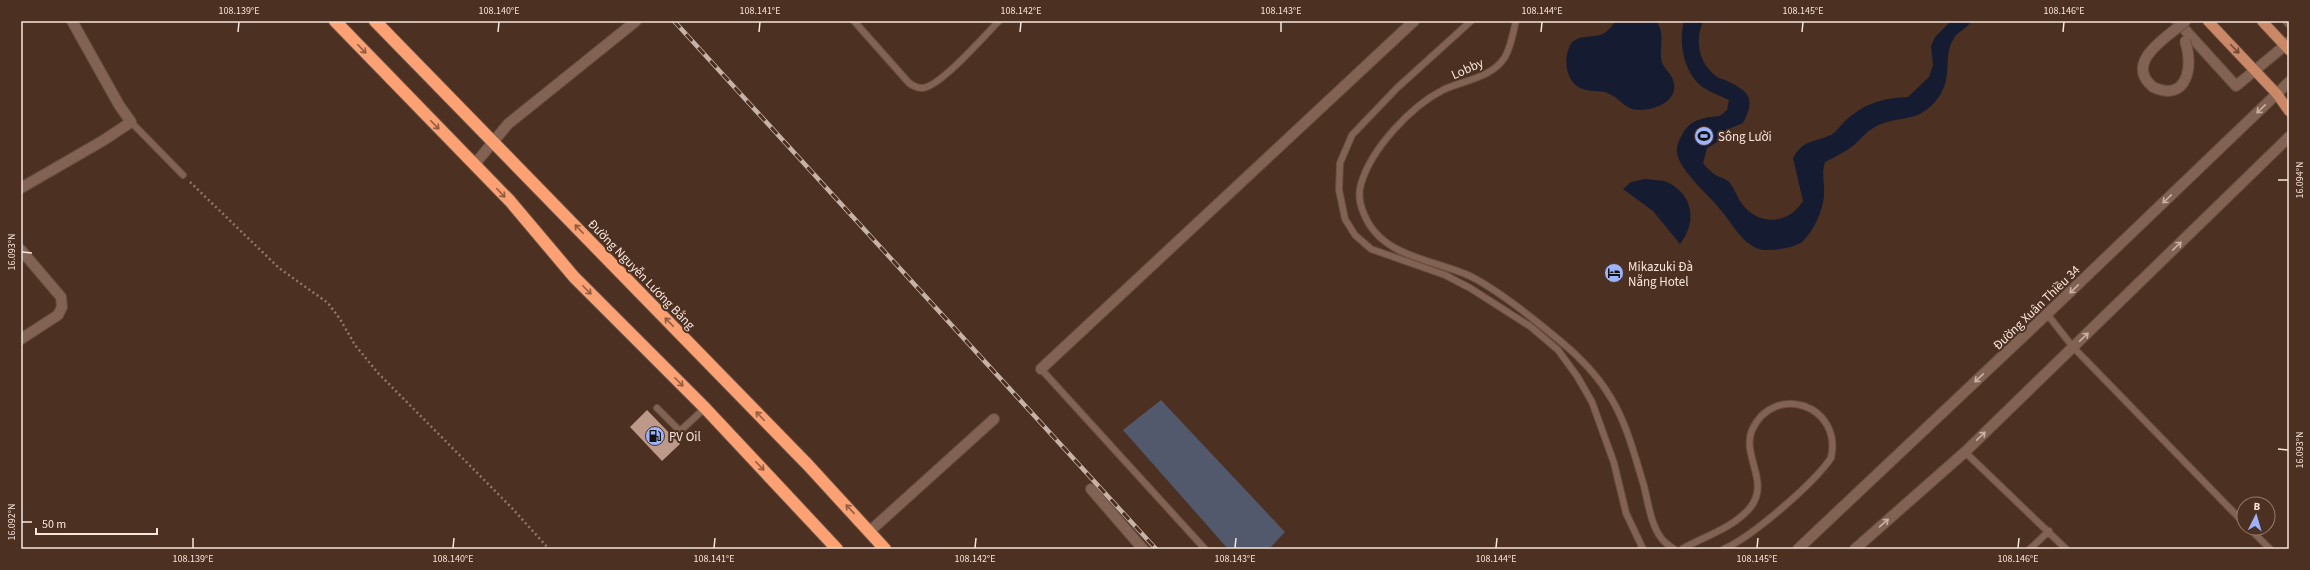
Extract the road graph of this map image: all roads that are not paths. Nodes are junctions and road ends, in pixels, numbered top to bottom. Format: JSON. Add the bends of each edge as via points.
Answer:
{"nodes":[{"id":1,"x":72,"y":21,"type":"edge"},
{"id":2,"x":335,"y":21,"type":"edge"},
{"id":3,"x":375,"y":21,"type":"edge"},
{"id":4,"x":636,"y":21,"type":"edge"},
{"id":5,"x":854,"y":21,"type":"edge"},
{"id":6,"x":999,"y":21,"type":"edge"},
{"id":7,"x":1414,"y":21,"type":"edge"},
{"id":8,"x":1471,"y":21,"type":"edge"},
{"id":9,"x":1516,"y":21,"type":"edge"},
{"id":10,"x":2171,"y":21,"type":"edge"},
{"id":11,"x":2177,"y":21,"type":"edge"},
{"id":12,"x":2186,"y":21,"type":"edge"},
{"id":13,"x":2208,"y":21,"type":"edge"},
{"id":14,"x":2262,"y":21,"type":"edge"},
{"id":15,"x":2288,"y":46,"type":"edge"},
{"id":16,"x":2254,"y":70,"type":"junction"},
{"id":17,"x":2289,"y":82,"type":"edge"},
{"id":18,"x":2277,"y":94,"type":"junction"},
{"id":19,"x":2289,"y":111,"type":"edge"},
{"id":20,"x":131,"y":122,"type":"junction"},
{"id":21,"x":2289,"y":137,"type":"edge"},
{"id":22,"x":493,"y":142,"type":"junction"},
{"id":23,"x":474,"y":165,"type":"junction"},
{"id":24,"x":183,"y":175,"type":"road end"},
{"id":25,"x":21,"y":188,"type":"edge"},
{"id":26,"x":21,"y":250,"type":"edge"},
{"id":27,"x":2047,"y":314,"type":"junction"},
{"id":28,"x":21,"y":339,"type":"edge"},
{"id":29,"x":2073,"y":348,"type":"junction"},
{"id":30,"x":1041,"y":369,"type":"joint"},
{"id":31,"x":657,"y":408,"type":"dead end"},
{"id":32,"x":705,"y":408,"type":"junction"},
{"id":33,"x":994,"y":419,"type":"dead end"},
{"id":34,"x":1964,"y":452,"type":"junction"},
{"id":35,"x":1091,"y":489,"type":"dead end"},
{"id":36,"x":2236,"y":515,"type":"edge"},
{"id":37,"x":870,"y":531,"type":"junction"},
{"id":38,"x":2049,"y":532,"type":"junction"},
{"id":39,"x":2257,"y":536,"type":"edge"},
{"id":40,"x":837,"y":549,"type":"edge"},
{"id":41,"x":885,"y":549,"type":"edge"},
{"id":42,"x":1143,"y":549,"type":"edge"},
{"id":43,"x":1205,"y":549,"type":"edge"},
{"id":44,"x":1643,"y":549,"type":"edge"},
{"id":45,"x":1674,"y":549,"type":"edge"},
{"id":46,"x":1682,"y":549,"type":"edge"},
{"id":47,"x":1724,"y":549,"type":"edge"},
{"id":48,"x":1798,"y":549,"type":"edge"},
{"id":49,"x":1854,"y":549,"type":"edge"},
{"id":50,"x":2030,"y":549,"type":"edge"},
{"id":51,"x":2066,"y":549,"type":"edge"},
{"id":52,"x":2270,"y":549,"type":"edge"}],
"edges":[{"from":1,"to":20,"type":"street"},
{"from":2,"to":23,"type":"highway","one_way":true},
{"from":3,"to":22,"type":"highway","name":"Đường Nguyễn Lương Bằng"},
{"from":4,"to":22,"type":"street","via":[[508,124]]},
{"from":5,"to":6,"type":"lane","via":[[909,83],[924,88],[944,76]]},
{"from":7,"to":30,"type":"street"},
{"from":8,"to":44,"type":"lane","via":[[1397,88],[1352,135],[1340,163],[1339,190],[1345,219],[1355,235],[1371,248],[1470,288],[1531,327],[1558,350],[1592,402],[1614,463],[1626,513]]},
{"from":9,"to":45,"type":"lane","name":"Lobby","via":[[1506,56],[1498,65],[1482,76],[1443,90],[1427,100],[1410,113],[1388,138],[1369,166],[1359,191],[1366,220],[1383,242],[1393,248],[1471,277],[1499,294],[1590,367],[1612,398],[1661,538]]},
{"from":10,"to":12,"type":"street","bridge":true,"via":[[2185,41],[2190,63],[2182,84],[2169,90],[2153,87],[2146,80],[2142,70],[2146,55]]},
{"from":11,"to":16,"type":"street","via":[[2236,86]]},
{"from":13,"to":16,"type":"main road","one_way":true},
{"from":14,"to":15,"type":"main road"},
{"from":15,"to":16,"type":"street"},
{"from":16,"to":18,"type":"main road"},
{"from":17,"to":18,"type":"street","name":"Đường Xuân Thiều 34"},
{"from":18,"to":19,"type":"main road"},
{"from":18,"to":27,"type":"street","name":"Đường Xuân Thiều 34","one_way":true},
{"from":20,"to":24,"type":"lane"},
{"from":20,"to":25,"type":"street"},
{"from":29,"to":21,"type":"street","one_way":true},
{"from":22,"to":23,"type":"street"},
{"from":37,"to":22,"type":"highway","name":"Đường Nguyễn Lương Bằng","one_way":true},
{"from":23,"to":32,"type":"highway","one_way":true,"via":[[510,201],[574,277]]},
{"from":26,"to":28,"type":"street","via":[[61,297],[62,307],[58,315]]},
{"from":27,"to":29,"type":"lane"},
{"from":27,"to":48,"type":"street","name":"Đường Xuân Thiều 34","one_way":true},
{"from":34,"to":29,"type":"street","one_way":true},
{"from":29,"to":36,"type":"lane"},
{"from":30,"to":43,"type":"lane"},
{"from":31,"to":32,"type":"lane","via":[[680,431]]},
{"from":32,"to":40,"type":"highway","one_way":true},
{"from":33,"to":37,"type":"street"},
{"from":34,"to":38,"type":"lane"},
{"from":49,"to":34,"type":"street","one_way":true},
{"from":35,"to":42,"type":"street"},
{"from":37,"to":41,"type":"highway","name":"Đường Nguyễn Lương Bằng"},
{"from":38,"to":50,"type":"lane"},
{"from":38,"to":51,"type":"lane"},
{"from":39,"to":52,"type":"lane"},
{"from":46,"to":47,"type":"lane","via":[[1726,528],[1750,508],[1759,487],[1750,441],[1752,431],[1759,420],[1769,410],[1784,405],[1806,406],[1813,409],[1825,420],[1831,432],[1831,458],[1794,496],[1735,544]]}]}
